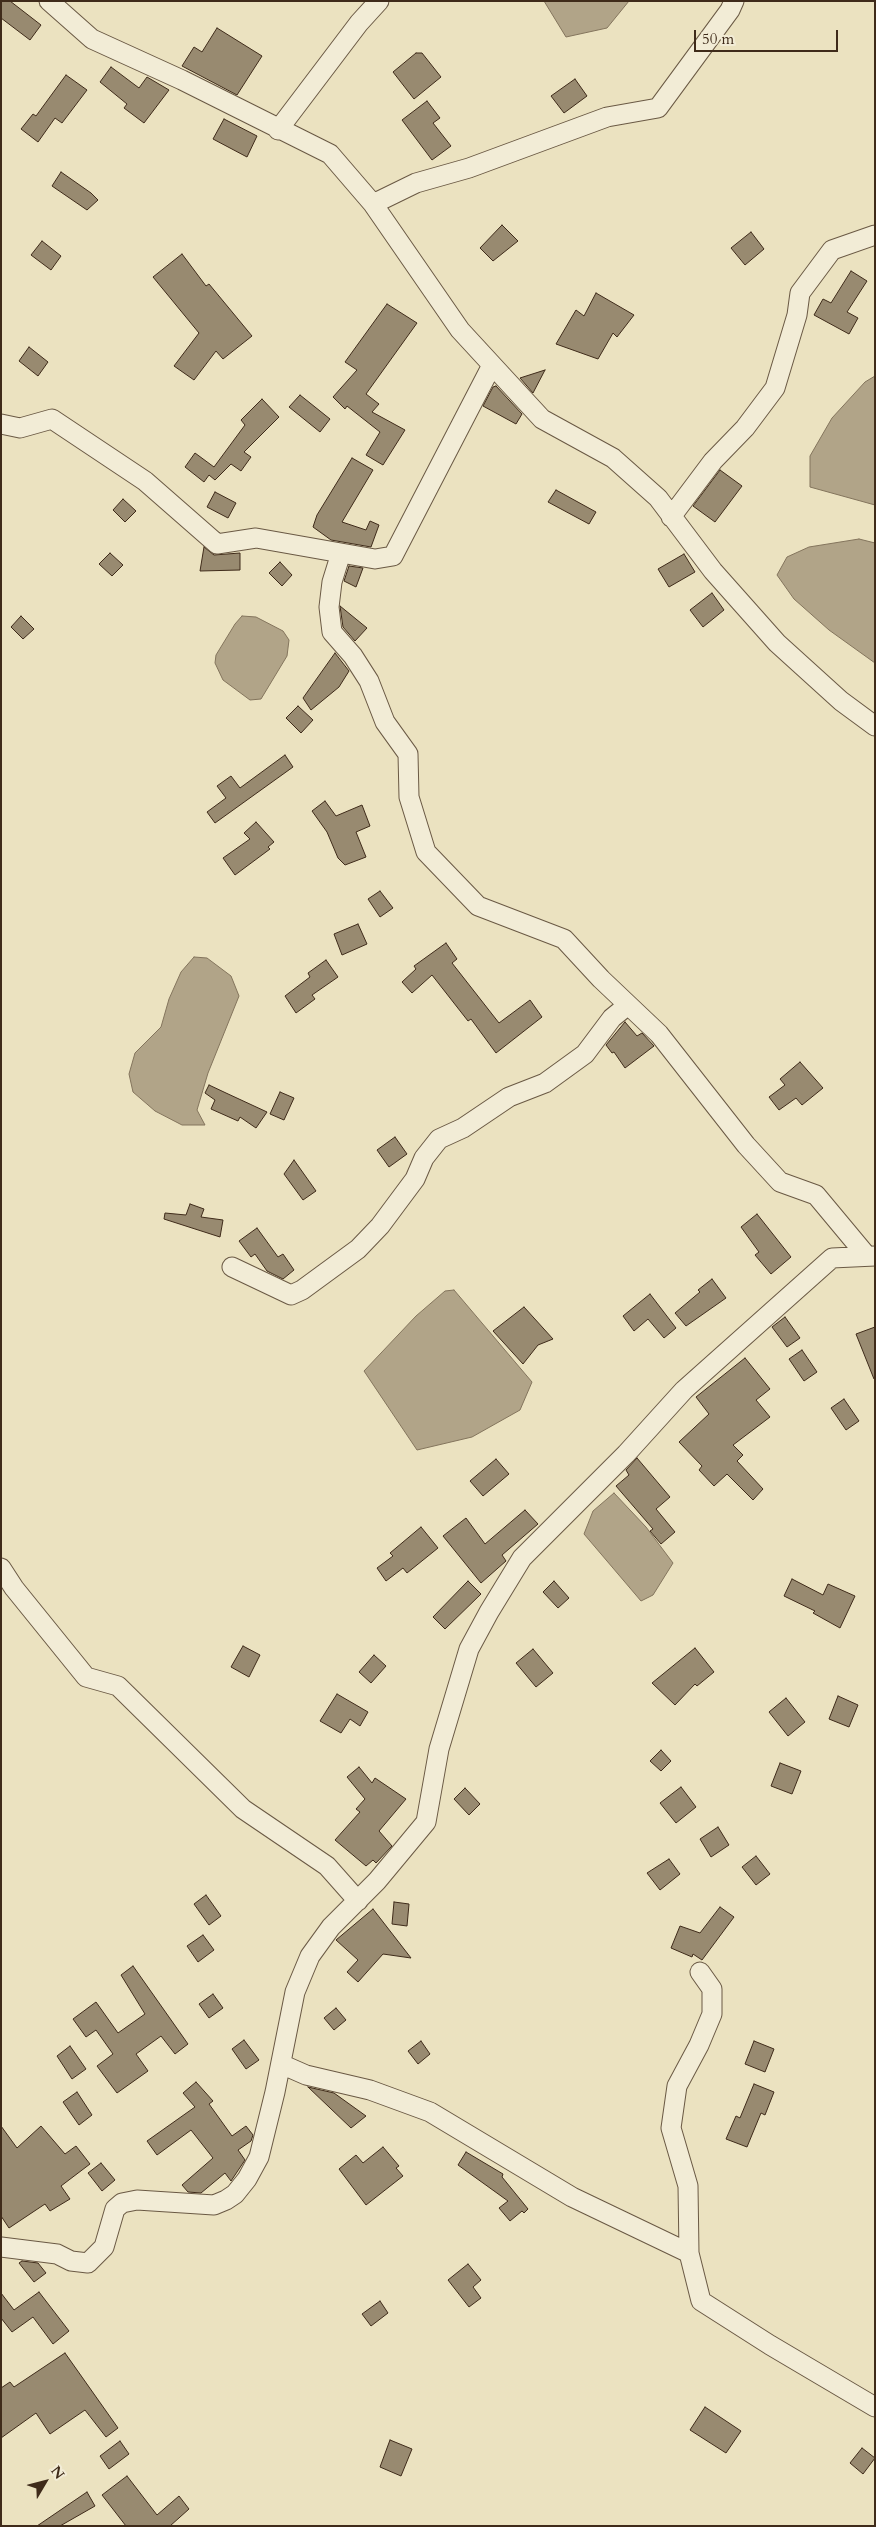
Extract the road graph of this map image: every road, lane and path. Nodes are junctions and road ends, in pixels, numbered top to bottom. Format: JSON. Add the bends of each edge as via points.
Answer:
{"nodes":[{"id":1,"x":49,"y":1,"type":"edge"},
{"id":2,"x":379,"y":1,"type":"edge"},
{"id":3,"x":734,"y":1,"type":"edge"},
{"id":4,"x":278,"y":130,"type":"junction"},
{"id":5,"x":373,"y":204,"type":"junction"},
{"id":6,"x":875,"y":235,"type":"edge"},
{"id":7,"x":492,"y":365,"type":"junction"},
{"id":8,"x":1,"y":424,"type":"edge"},
{"id":9,"x":672,"y":516,"type":"junction"},
{"id":10,"x":341,"y":553,"type":"junction"},
{"id":11,"x":875,"y":726,"type":"edge"},
{"id":12,"x":628,"y":1005,"type":"junction"},
{"id":13,"x":870,"y":1256,"type":"edge"},
{"id":14,"x":232,"y":1267,"type":"dead end"},
{"id":15,"x":1,"y":1568,"type":"edge"},
{"id":16,"x":358,"y":1901,"type":"junction"},
{"id":17,"x":700,"y":1972,"type":"dead end"},
{"id":18,"x":281,"y":2064,"type":"junction"},
{"id":19,"x":1,"y":2247,"type":"edge"},
{"id":20,"x":688,"y":2253,"type":"junction"},
{"id":21,"x":875,"y":2406,"type":"edge"}],
"edges":[{"from":1,"to":4,"type":"street","via":[[92,39],[182,80]]},
{"from":2,"to":4,"type":"street"},
{"from":3,"to":5,"type":"street","via":[[658,108],[608,117],[469,168],[416,183]]},
{"from":4,"to":5,"type":"street","via":[[330,154]]},
{"from":5,"to":7,"type":"street","via":[[460,330]]},
{"from":6,"to":9,"type":"street","via":[[832,250],[800,293],[797,315],[775,388],[745,428],[712,461]]},
{"from":7,"to":9,"type":"street","via":[[542,419],[613,458],[658,498]]},
{"from":7,"to":10,"type":"street","via":[[393,556],[375,559]]},
{"from":8,"to":10,"type":"street","via":[[20,428],[52,419],[146,481],[217,544],[256,538]]},
{"from":9,"to":11,"type":"street","via":[[713,571],[777,643],[841,701]]},
{"from":10,"to":12,"type":"street","via":[[329,607],[332,632],[369,681],[385,722],[408,754],[410,797],[426,852],[478,906],[564,939]]},
{"from":12,"to":13,"type":"street","via":[[659,1034],[746,1145],[780,1182],[816,1195]]},
{"from":12,"to":14,"type":"street","via":[[612,1018],[585,1054],[544,1083],[510,1097],[463,1128],[439,1139],[424,1158],[415,1179],[380,1226],[358,1249],[302,1290],[292,1295]]},
{"from":13,"to":16,"type":"street","via":[[832,1258],[684,1390],[626,1454],[522,1558],[469,1650],[439,1749],[426,1822]]},
{"from":15,"to":16,"type":"street","via":[[86,1677],[118,1686],[243,1809],[327,1866]]},
{"from":16,"to":18,"type":"street","via":[[310,1956],[295,1992]]},
{"from":17,"to":20,"type":"street","via":[[712,1989],[712,2014],[677,2086],[671,2128],[688,2186]]},
{"from":18,"to":19,"type":"street","via":[[258,2157],[247,2179],[226,2200],[204,2205],[137,2200],[122,2202],[115,2209],[104,2247],[88,2263],[72,2261],[57,2254]]},
{"from":18,"to":20,"type":"street","via":[[306,2075],[370,2090],[430,2112],[572,2197]]},
{"from":20,"to":21,"type":"street","via":[[701,2301]]}]}
